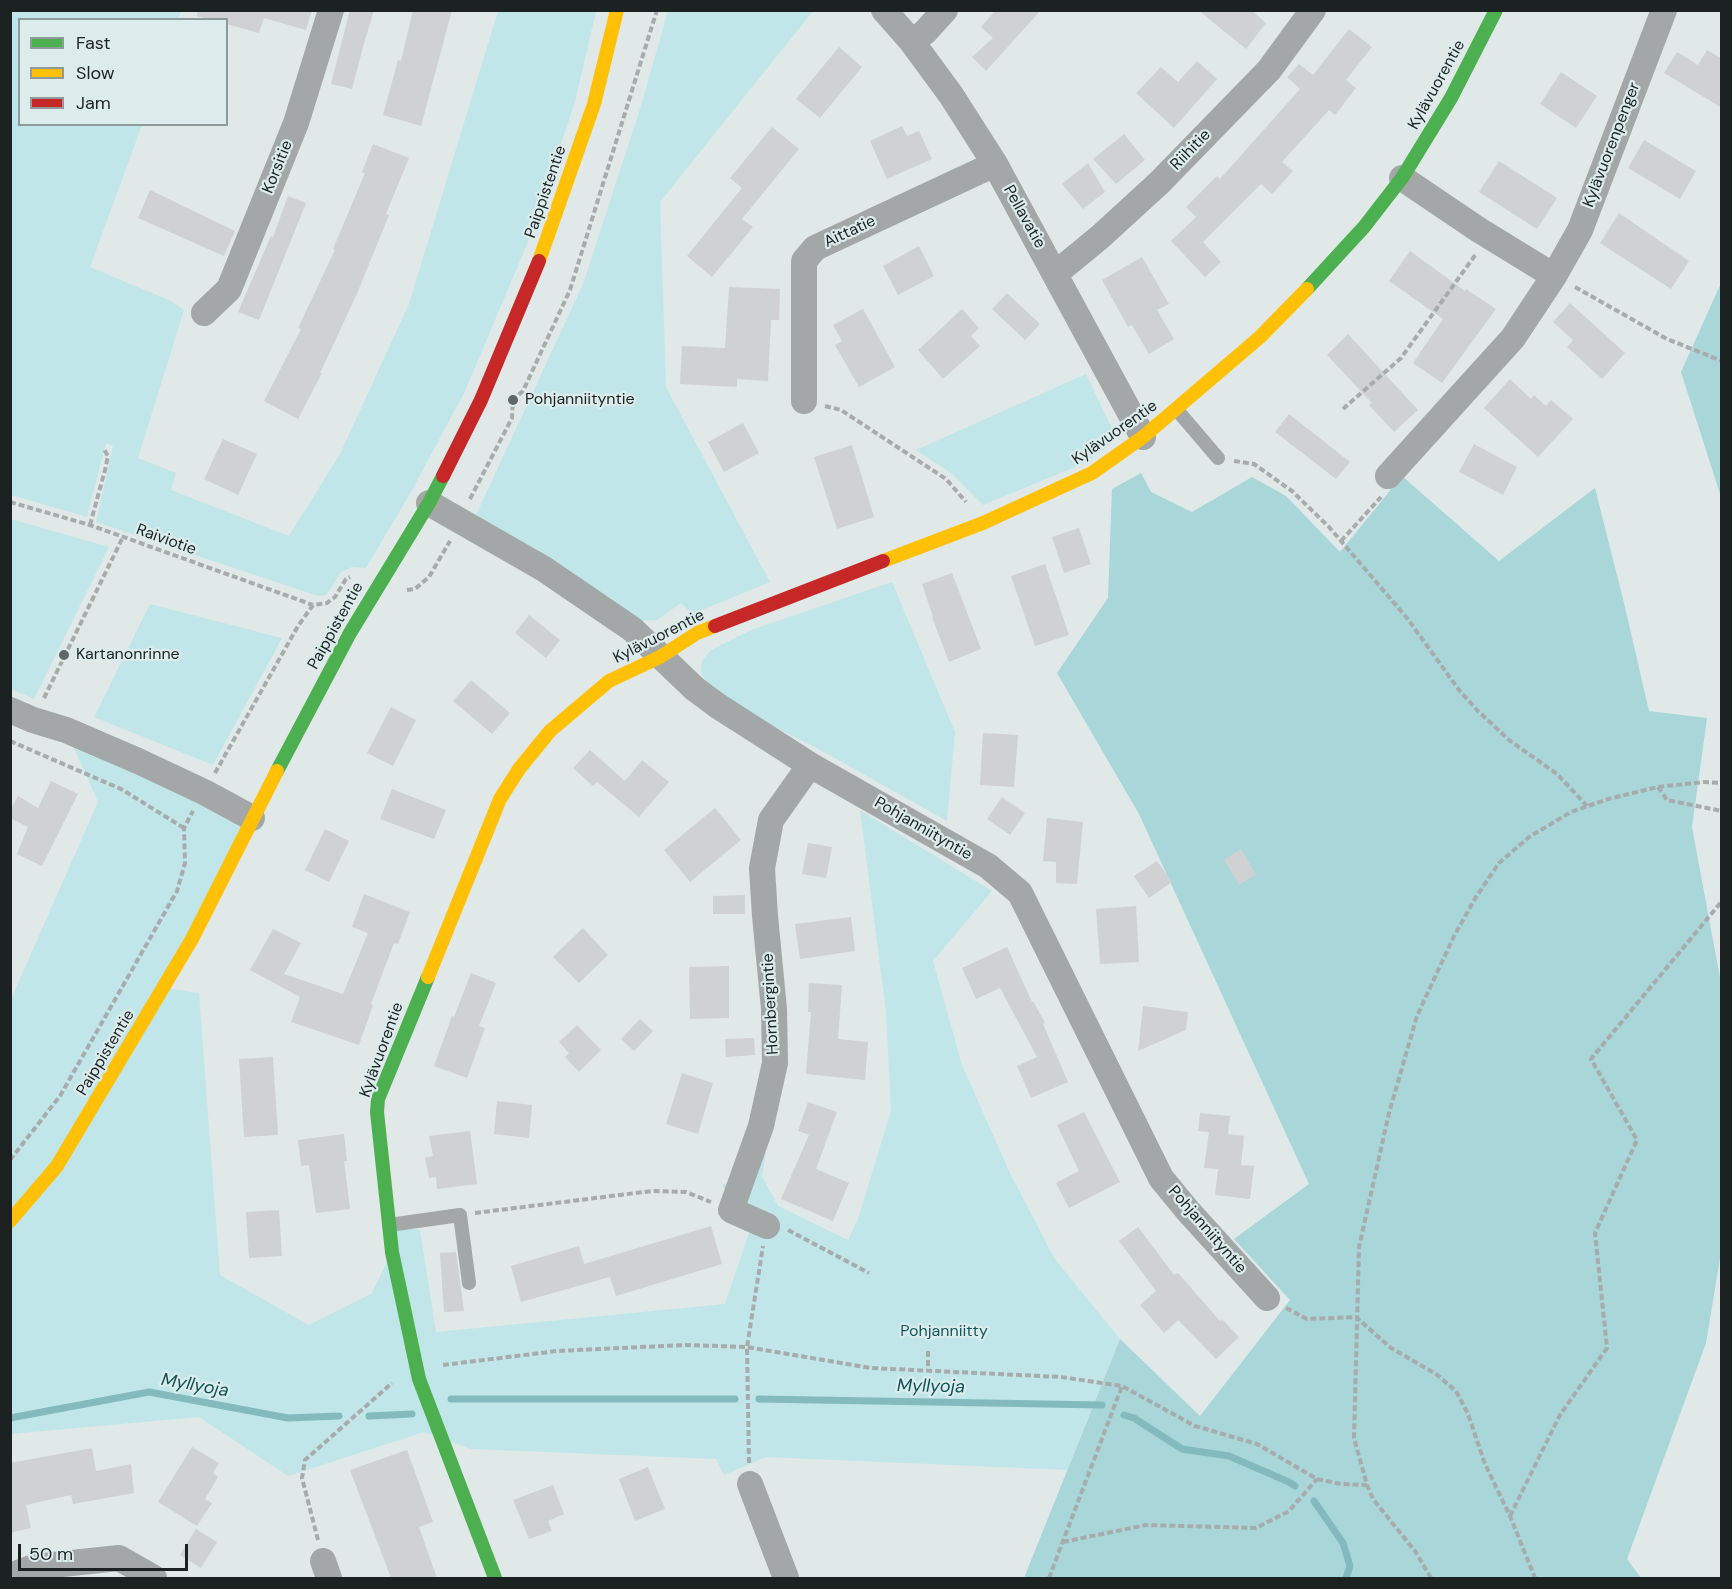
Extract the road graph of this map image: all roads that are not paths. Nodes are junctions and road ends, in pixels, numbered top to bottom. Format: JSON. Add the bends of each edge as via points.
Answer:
{"nodes":[{"id":1,"x":332,"y":10,"type":"edge"},
{"id":2,"x":617,"y":10,"type":"edge"},
{"id":3,"x":884,"y":10,"type":"edge"},
{"id":4,"x":945,"y":10,"type":"edge"},
{"id":5,"x":1313,"y":10,"type":"edge"},
{"id":6,"x":1496,"y":10,"type":"edge"},
{"id":7,"x":1664,"y":10,"type":"edge"},
{"id":8,"x":912,"y":42,"type":"junction"},
{"id":9,"x":995,"y":164,"type":"junction"},
{"id":10,"x":1402,"y":178,"type":"junction"},
{"id":11,"x":1055,"y":274,"type":"junction"},
{"id":12,"x":1554,"y":276,"type":"junction"},
{"id":13,"x":204,"y":313,"type":"dead end"},
{"id":14,"x":804,"y":401,"type":"road end"},
{"id":15,"x":1177,"y":410,"type":"junction"},
{"id":16,"x":1143,"y":437,"type":"junction"},
{"id":17,"x":1218,"y":458,"type":"dead end"},
{"id":18,"x":1388,"y":476,"type":"road end"},
{"id":19,"x":429,"y":503,"type":"junction"},
{"id":20,"x":660,"y":657,"type":"junction"},
{"id":21,"x":22,"y":715,"type":"edge"},
{"id":22,"x":810,"y":765,"type":"junction"},
{"id":23,"x":252,"y":818,"type":"junction"},
{"id":24,"x":10,"y":1221,"type":"edge"},
{"id":25,"x":389,"y":1225,"type":"junction"},
{"id":26,"x":766,"y":1226,"type":"road end"},
{"id":27,"x":469,"y":1283,"type":"dead end"},
{"id":28,"x":1267,"y":1298,"type":"road end"},
{"id":29,"x":750,"y":1484,"type":"road end"},
{"id":30,"x":10,"y":1576,"type":"edge"},
{"id":31,"x":154,"y":1578,"type":"edge"},
{"id":32,"x":495,"y":1578,"type":"edge"},
{"id":33,"x":786,"y":1578,"type":"edge"}],
"edges":[{"from":1,"to":13,"type":"street","name":"Korsitie","via":[[296,123],[230,289]]},
{"from":2,"to":19,"type":"street","name":"Paippistentie","via":[[594,104],[546,245],[481,400]]},
{"from":3,"to":8,"type":"street","name":"Pellavatie"},
{"from":4,"to":8,"type":"street"},
{"from":5,"to":11,"type":"street","name":"Riihitie","via":[[1269,70],[1175,166]]},
{"from":6,"to":10,"type":"street","name":"Kylävuorentie"},
{"from":7,"to":12,"type":"street","name":"Kylävuorenpenger","via":[[1580,230]]},
{"from":8,"to":9,"type":"street","name":"Pellavatie"},
{"from":9,"to":11,"type":"street","name":"Pellavatie"},
{"from":9,"to":14,"type":"street","name":"Aittatie","via":[[815,248],[804,261]]},
{"from":10,"to":12,"type":"street"},
{"from":10,"to":15,"type":"street","name":"Kylävuorentie","via":[[1326,270],[1260,337]]},
{"from":11,"to":16,"type":"street","name":"Pellavatie"},
{"from":12,"to":18,"type":"street","name":"Kylävuorenpenger","via":[[1513,338]]},
{"from":15,"to":16,"type":"street","name":"Kylävuorentie"},
{"from":15,"to":17,"type":"lane"},
{"from":16,"to":20,"type":"street","name":"Kylävuorentie","via":[[1092,473],[983,523],[697,633]]},
{"from":19,"to":20,"type":"street","name":"Pohjanniityntie","via":[[544,568],[632,629]]},
{"from":19,"to":23,"type":"street","name":"Paippistentie","via":[[366,605]]},
{"from":20,"to":22,"type":"street","name":"Pohjanniityntie","via":[[695,689]]},
{"from":20,"to":25,"type":"street","name":"Kylävuorentie","via":[[609,681],[550,731],[500,799],[378,1098]]},
{"from":21,"to":23,"type":"street","via":[[138,760]]},
{"from":22,"to":26,"type":"street","name":"Hornbergintie","via":[[771,820],[762,868],[775,1063],[761,1126],[731,1210]]},
{"from":22,"to":28,"type":"street","name":"Pohjanniityntie","via":[[988,866],[1020,893],[1161,1178]]},
{"from":23,"to":24,"type":"street","name":"Paippistentie","via":[[192,939],[70,1146]]},
{"from":25,"to":27,"type":"lane","via":[[460,1215]]},
{"from":25,"to":32,"type":"street","name":"Kylävuorentie","via":[[419,1379]]},
{"from":29,"to":33,"type":"street"},
{"from":30,"to":31,"type":"street","via":[[34,1567],[119,1558]]}]}
